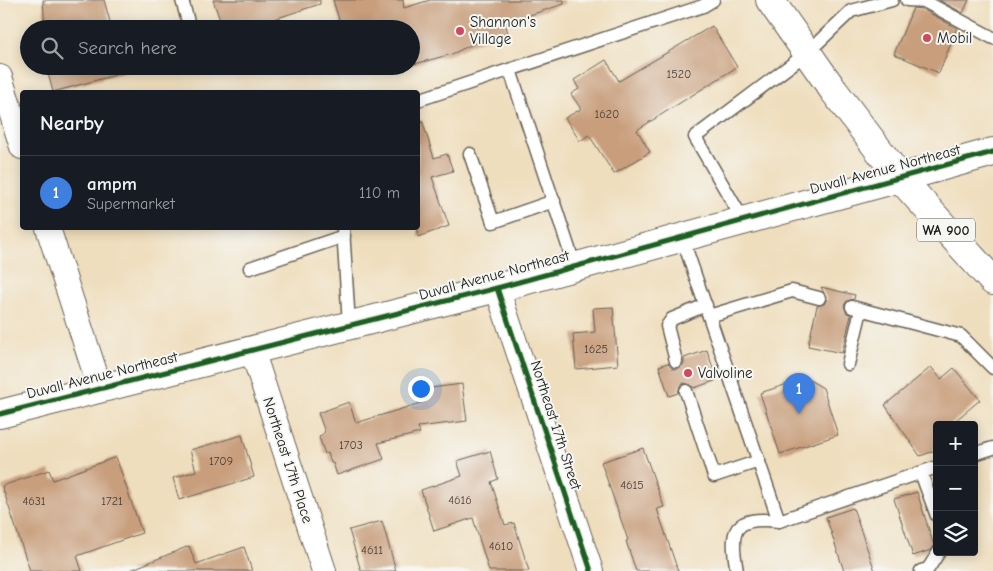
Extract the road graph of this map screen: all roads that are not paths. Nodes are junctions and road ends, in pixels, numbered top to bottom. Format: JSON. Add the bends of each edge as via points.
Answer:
{"nodes":[{"id":1,"x":182,"y":0,"type":"edge"},
{"id":2,"x":713,"y":0,"type":"edge"},
{"id":3,"x":770,"y":0,"type":"edge"},
{"id":4,"x":892,"y":0,"type":"edge"},
{"id":5,"x":907,"y":0,"type":"edge"},
{"id":6,"x":188,"y":20,"type":"edge"},
{"id":7,"x":993,"y":38,"type":"edge"},
{"id":8,"x":807,"y":53,"type":"junction"},
{"id":9,"x":510,"y":70,"type":"junction"},
{"id":10,"x":0,"y":77,"type":"edge"},
{"id":11,"x":420,"y":99,"type":"edge"},
{"id":12,"x":20,"y":141,"type":"edge"},
{"id":13,"x":993,"y":152,"type":"edge"},
{"id":14,"x":470,"y":154,"type":"dead end"},
{"id":15,"x":900,"y":178,"type":"junction"},
{"id":16,"x":554,"y":201,"type":"junction"},
{"id":17,"x":743,"y":220,"type":"junction"},
{"id":18,"x":49,"y":230,"type":"edge"},
{"id":19,"x":343,"y":232,"type":"edge"},
{"id":20,"x":682,"y":237,"type":"junction"},
{"id":21,"x":575,"y":267,"type":"junction"},
{"id":22,"x":250,"y":268,"type":"dead end"},
{"id":23,"x":993,"y":281,"type":"edge"},
{"id":24,"x":498,"y":288,"type":"junction"},
{"id":25,"x":819,"y":298,"type":"dead end"},
{"id":26,"x":707,"y":310,"type":"junction"},
{"id":27,"x":350,"y":325,"type":"junction"},
{"id":28,"x":252,"y":350,"type":"junction"},
{"id":29,"x":676,"y":361,"type":"dead end"},
{"id":30,"x":848,"y":364,"type":"dead end"},
{"id":31,"x":993,"y":368,"type":"edge"},
{"id":32,"x":100,"y":388,"type":"junction"},
{"id":33,"x":686,"y":391,"type":"dead end"},
{"id":34,"x":0,"y":414,"type":"edge"},
{"id":35,"x":993,"y":448,"type":"edge"},
{"id":36,"x":978,"y":453,"type":"edge"},
{"id":37,"x":759,"y":461,"type":"junction"},
{"id":38,"x":933,"y":468,"type":"edge"},
{"id":39,"x":921,"y":472,"type":"junction"},
{"id":40,"x":935,"y":511,"type":"edge"},
{"id":41,"x":779,"y":520,"type":"junction"},
{"id":42,"x":936,"y":556,"type":"edge"},
{"id":43,"x":324,"y":571,"type":"edge"},
{"id":44,"x":592,"y":571,"type":"edge"},
{"id":45,"x":737,"y":571,"type":"edge"},
{"id":46,"x":921,"y":571,"type":"edge"}],
"edges":[{"from":1,"to":6,"type":"lane"},
{"from":2,"to":9,"type":"lane"},
{"from":3,"to":8,"type":"main road","number":"WA 900"},
{"from":4,"to":8,"type":"lane","via":[[851,11]]},
{"from":5,"to":7,"type":"lane","via":[[924,1]]},
{"from":8,"to":15,"type":"main road","number":"WA 900"},
{"from":8,"to":17,"type":"lane","via":[[695,137]]},
{"from":9,"to":11,"type":"lane"},
{"from":9,"to":16,"type":"lane"},
{"from":10,"to":12,"type":"street"},
{"from":13,"to":15,"type":"main road","name":"Duvall Avenue Northeast"},
{"from":14,"to":16,"type":"lane","via":[[492,222]]},
{"from":15,"to":17,"type":"main road","name":"Duvall Avenue Northeast"},
{"from":15,"to":23,"type":"main road","number":"WA 900"},
{"from":16,"to":21,"type":"lane"},
{"from":17,"to":20,"type":"main road","name":"Duvall Avenue Northeast"},
{"from":18,"to":32,"type":"street"},
{"from":19,"to":22,"type":"lane"},
{"from":19,"to":27,"type":"lane"},
{"from":20,"to":21,"type":"main road","name":"Duvall Avenue Northeast"},
{"from":20,"to":26,"type":"lane"},
{"from":21,"to":24,"type":"main road","name":"Duvall Avenue Northeast"},
{"from":24,"to":27,"type":"main road","name":"Duvall Avenue Northeast"},
{"from":24,"to":44,"type":"street","name":"Northeast 17th Street"},
{"from":25,"to":26,"type":"lane","via":[[792,291]]},
{"from":26,"to":29,"type":"lane","via":[[672,319],[667,326]]},
{"from":26,"to":37,"type":"lane"},
{"from":27,"to":28,"type":"main road","name":"Duvall Avenue Northeast"},
{"from":28,"to":32,"type":"main road","name":"Duvall Avenue Northeast"},
{"from":28,"to":43,"type":"street","name":"Northeast 17th Place"},
{"from":30,"to":31,"type":"lane","via":[[857,308],[961,336]]},
{"from":32,"to":34,"type":"main road","name":"Duvall Avenue Northeast"},
{"from":33,"to":37,"type":"lane","via":[[714,476]]},
{"from":35,"to":36,"type":"lane"},
{"from":37,"to":41,"type":"lane"},
{"from":38,"to":39,"type":"lane"},
{"from":39,"to":40,"type":"lane"},
{"from":39,"to":41,"type":"lane"},
{"from":41,"to":45,"type":"lane","via":[[751,520],[737,530],[732,546]]},
{"from":42,"to":46,"type":"lane","via":[[928,569]]}]}
